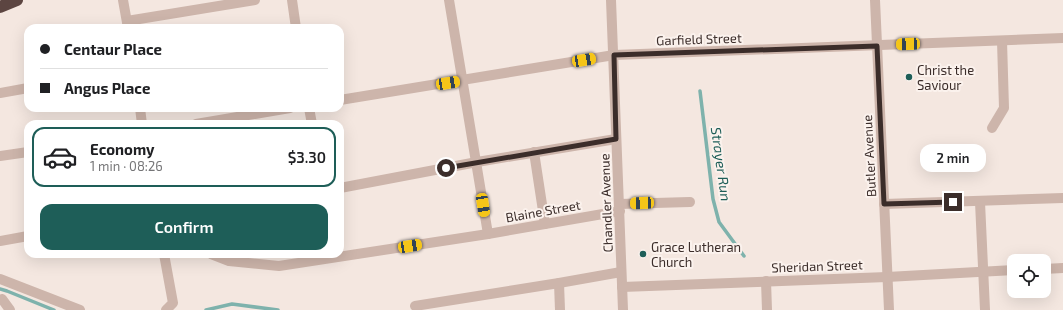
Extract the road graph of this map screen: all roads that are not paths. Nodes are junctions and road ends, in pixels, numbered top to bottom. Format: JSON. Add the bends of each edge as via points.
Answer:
{"nodes":[{"id":1,"x":122,"y":0,"type":"edge"},
{"id":2,"x":255,"y":0,"type":"edge"},
{"id":3,"x":292,"y":0,"type":"edge"},
{"id":4,"x":450,"y":0,"type":"edge"},
{"id":5,"x":611,"y":0,"type":"edge"},
{"id":6,"x":875,"y":0,"type":"edge"},
{"id":7,"x":14,"y":1,"type":"edge"},
{"id":8,"x":0,"y":7,"type":"edge"},
{"id":9,"x":127,"y":24,"type":"edge"},
{"id":10,"x":132,"y":24,"type":"edge"},
{"id":11,"x":295,"y":24,"type":"edge"},
{"id":12,"x":1063,"y":38,"type":"edge"},
{"id":13,"x":1002,"y":40,"type":"junction"},
{"id":14,"x":877,"y":46,"type":"junction"},
{"id":15,"x":614,"y":55,"type":"junction"},
{"id":16,"x":463,"y":81,"type":"junction"},
{"id":17,"x":24,"y":89,"type":"edge"},
{"id":18,"x":0,"y":93,"type":"edge"},
{"id":19,"x":344,"y":99,"type":"edge"},
{"id":20,"x":266,"y":112,"type":"edge"},
{"id":21,"x":220,"y":120,"type":"edge"},
{"id":22,"x":992,"y":128,"type":"dead end"},
{"id":23,"x":616,"y":139,"type":"junction"},
{"id":24,"x":534,"y":152,"type":"junction"},
{"id":25,"x":24,"y":153,"type":"edge"},
{"id":26,"x":0,"y":156,"type":"edge"},
{"id":27,"x":477,"y":162,"type":"junction"},
{"id":28,"x":344,"y":187,"type":"edge"},
{"id":29,"x":1063,"y":198,"type":"edge"},
{"id":30,"x":690,"y":202,"type":"dead end"},
{"id":31,"x":980,"y":202,"type":"junction"},
{"id":32,"x":884,"y":204,"type":"junction"},
{"id":33,"x":620,"y":208,"type":"junction"},
{"id":34,"x":545,"y":224,"type":"junction"},
{"id":35,"x":488,"y":234,"type":"junction"},
{"id":36,"x":24,"y":237,"type":"edge"},
{"id":37,"x":0,"y":241,"type":"edge"},
{"id":38,"x":344,"y":254,"type":"edge"},
{"id":39,"x":164,"y":258,"type":"edge"},
{"id":40,"x":221,"y":258,"type":"edge"},
{"id":41,"x":322,"y":258,"type":"edge"},
{"id":42,"x":1063,"y":268,"type":"edge"},
{"id":43,"x":1051,"y":269,"type":"edge"},
{"id":44,"x":1007,"y":270,"type":"edge"},
{"id":45,"x":983,"y":271,"type":"junction"},
{"id":46,"x":621,"y":272,"type":"junction"},
{"id":47,"x":887,"y":277,"type":"junction"},
{"id":48,"x":0,"y":280,"type":"edge"},
{"id":49,"x":766,"y":281,"type":"junction"},
{"id":50,"x":559,"y":283,"type":"junction"},
{"id":51,"x":622,"y":287,"type":"junction"},
{"id":52,"x":2,"y":300,"type":"dead end"},
{"id":53,"x":415,"y":306,"type":"dead end"},
{"id":54,"x":169,"y":307,"type":"edge"},
{"id":55,"x":10,"y":310,"type":"edge"},
{"id":56,"x":80,"y":310,"type":"edge"},
{"id":57,"x":560,"y":310,"type":"edge"},
{"id":58,"x":623,"y":310,"type":"edge"},
{"id":59,"x":767,"y":310,"type":"edge"},
{"id":60,"x":889,"y":310,"type":"edge"},
{"id":61,"x":985,"y":310,"type":"edge"}],
"edges":[{"from":1,"to":9,"type":"street"},
{"from":2,"to":10,"type":"street"},
{"from":3,"to":11,"type":"street"},
{"from":4,"to":16,"type":"street"},
{"from":5,"to":15,"type":"street","name":"Chandler Avenue"},
{"from":6,"to":14,"type":"street","name":"Butler Avenue"},
{"from":7,"to":8,"type":"highway"},
{"from":12,"to":13,"type":"street","name":"Garfield Street"},
{"from":13,"to":14,"type":"street","name":"Garfield Street"},
{"from":13,"to":22,"type":"street","via":[[1004,108]]},
{"from":14,"to":15,"type":"street","name":"Garfield Street"},
{"from":14,"to":32,"type":"street","name":"Butler Avenue"},
{"from":15,"to":16,"type":"street","name":"Garfield Street"},
{"from":15,"to":23,"type":"street","name":"Chandler Avenue"},
{"from":16,"to":19,"type":"street","name":"Garfield Street"},
{"from":16,"to":27,"type":"street"},
{"from":17,"to":18,"type":"street"},
{"from":20,"to":21,"type":"street"},
{"from":23,"to":24,"type":"street"},
{"from":23,"to":33,"type":"street","name":"Chandler Avenue"},
{"from":24,"to":27,"type":"street"},
{"from":24,"to":34,"type":"street"},
{"from":25,"to":26,"type":"street"},
{"from":27,"to":28,"type":"street"},
{"from":27,"to":35,"type":"street"},
{"from":29,"to":31,"type":"street"},
{"from":30,"to":33,"type":"street","name":"Blaine Street"},
{"from":31,"to":32,"type":"street"},
{"from":31,"to":45,"type":"street"},
{"from":32,"to":47,"type":"street","name":"Butler Avenue"},
{"from":33,"to":34,"type":"street","name":"Blaine Street"},
{"from":33,"to":46,"type":"street","name":"Chandler Avenue"},
{"from":34,"to":35,"type":"street","name":"Blaine Street"},
{"from":35,"to":38,"type":"street","name":"Blaine Street"},
{"from":36,"to":37,"type":"street"},
{"from":39,"to":54,"type":"street"},
{"from":40,"to":41,"type":"street","name":"Blaine Street","via":[[279,266]]},
{"from":42,"to":43,"type":"street"},
{"from":44,"to":45,"type":"street","name":"Sheridan Street"},
{"from":45,"to":47,"type":"street","name":"Sheridan Street"},
{"from":45,"to":61,"type":"street"},
{"from":46,"to":50,"type":"street"},
{"from":46,"to":51,"type":"street","name":"Chandler Avenue"},
{"from":47,"to":49,"type":"street","name":"Sheridan Street"},
{"from":47,"to":60,"type":"street","name":"Butler Avenue"},
{"from":48,"to":56,"type":"street"},
{"from":49,"to":51,"type":"street","name":"Sheridan Street"},
{"from":49,"to":59,"type":"street"},
{"from":50,"to":53,"type":"street"},
{"from":50,"to":57,"type":"street"},
{"from":51,"to":58,"type":"street","name":"Chandler Avenue"},
{"from":52,"to":55,"type":"street"}]}
